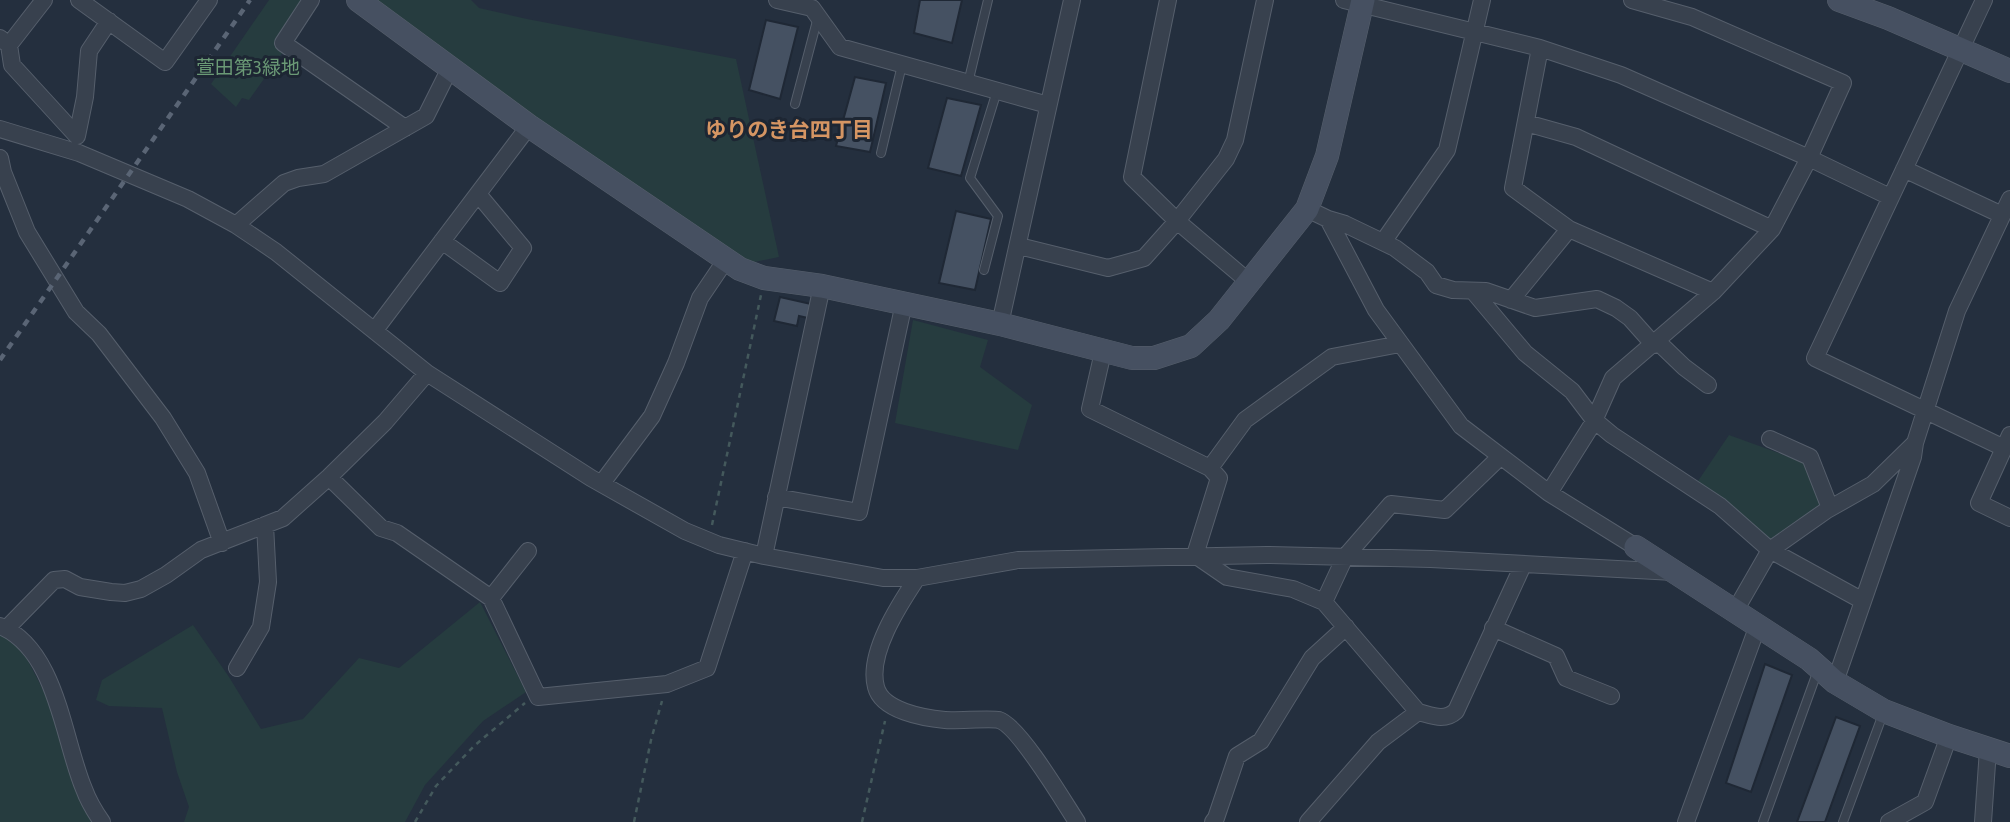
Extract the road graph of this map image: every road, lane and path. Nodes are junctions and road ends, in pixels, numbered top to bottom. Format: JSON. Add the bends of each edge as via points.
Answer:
{"nodes":[{"id":1,"x":44,"y":0,"type":"edge"},
{"id":2,"x":209,"y":0,"type":"edge"},
{"id":3,"x":310,"y":0,"type":"edge"},
{"id":4,"x":358,"y":0,"type":"edge"},
{"id":5,"x":777,"y":0,"type":"edge"},
{"id":6,"x":988,"y":0,"type":"edge"},
{"id":7,"x":1072,"y":0,"type":"edge"},
{"id":8,"x":1168,"y":0,"type":"edge"},
{"id":9,"x":1265,"y":0,"type":"edge"},
{"id":10,"x":1482,"y":0,"type":"edge"},
{"id":11,"x":1632,"y":0,"type":"edge"},
{"id":12,"x":1839,"y":0,"type":"edge"},
{"id":13,"x":1984,"y":0,"type":"edge"},
{"id":14,"x":85,"y":2,"type":"edge"},
{"id":15,"x":1356,"y":2,"type":"edge"},
{"id":16,"x":815,"y":8,"type":"edge"},
{"id":17,"x":109,"y":21,"type":"junction"},
{"id":18,"x":1475,"y":32,"type":"junction"},
{"id":19,"x":5,"y":42,"type":"edge"},
{"id":20,"x":1540,"y":48,"type":"junction"},
{"id":21,"x":1961,"y":49,"type":"junction"},
{"id":22,"x":902,"y":65,"type":"junction"},
{"id":23,"x":450,"y":68,"type":"junction"},
{"id":24,"x":2010,"y":71,"type":"edge"},
{"id":25,"x":968,"y":83,"type":"junction"},
{"id":26,"x":997,"y":91,"type":"junction"},
{"id":27,"x":795,"y":104,"type":"dead end"},
{"id":28,"x":1048,"y":105,"type":"junction"},
{"id":29,"x":1526,"y":123,"type":"junction"},
{"id":30,"x":530,"y":126,"type":"junction"},
{"id":31,"x":405,"y":128,"type":"junction"},
{"id":32,"x":0,"y":129,"type":"edge"},
{"id":33,"x":881,"y":153,"type":"dead end"},
{"id":34,"x":0,"y":158,"type":"edge"},
{"id":35,"x":1809,"y":158,"type":"junction"},
{"id":36,"x":1904,"y":169,"type":"junction"},
{"id":37,"x":478,"y":194,"type":"junction"},
{"id":38,"x":1891,"y":197,"type":"junction"},
{"id":39,"x":2010,"y":199,"type":"edge"},
{"id":40,"x":1307,"y":209,"type":"junction"},
{"id":41,"x":2002,"y":215,"type":"junction"},
{"id":42,"x":1328,"y":219,"type":"junction"},
{"id":43,"x":1177,"y":220,"type":"junction"},
{"id":44,"x":236,"y":225,"type":"junction"},
{"id":45,"x":1569,"y":229,"type":"junction"},
{"id":46,"x":1772,"y":229,"type":"junction"},
{"id":47,"x":442,"y":241,"type":"junction"},
{"id":48,"x":1383,"y":242,"type":"junction"},
{"id":49,"x":1018,"y":246,"type":"junction"},
{"id":50,"x":725,"y":261,"type":"junction"},
{"id":51,"x":984,"y":270,"type":"dead end"},
{"id":52,"x":764,"y":278,"type":"junction"},
{"id":53,"x":1249,"y":282,"type":"junction"},
{"id":54,"x":822,"y":286,"type":"junction"},
{"id":55,"x":1473,"y":291,"type":"junction"},
{"id":56,"x":1713,"y":292,"type":"junction"},
{"id":57,"x":1511,"y":300,"type":"junction"},
{"id":58,"x":904,"y":303,"type":"junction"},
{"id":59,"x":1000,"y":324,"type":"junction"},
{"id":60,"x":375,"y":330,"type":"junction"},
{"id":61,"x":1656,"y":343,"type":"junction"},
{"id":62,"x":1400,"y":344,"type":"junction"},
{"id":63,"x":1103,"y":352,"type":"junction"},
{"id":64,"x":427,"y":373,"type":"junction"},
{"id":65,"x":1708,"y":385,"type":"dead end"},
{"id":66,"x":1926,"y":410,"type":"junction"},
{"id":67,"x":1594,"y":421,"type":"junction"},
{"id":68,"x":1770,"y":439,"type":"dead end"},
{"id":69,"x":2007,"y":441,"type":"edge"},
{"id":70,"x":1915,"y":443,"type":"junction"},
{"id":71,"x":1500,"y":457,"type":"junction"},
{"id":72,"x":1210,"y":468,"type":"junction"},
{"id":73,"x":329,"y":477,"type":"junction"},
{"id":74,"x":602,"y":483,"type":"junction"},
{"id":75,"x":1549,"y":493,"type":"junction"},
{"id":76,"x":776,"y":497,"type":"junction"},
{"id":77,"x":1830,"y":508,"type":"junction"},
{"id":78,"x":2010,"y":518,"type":"edge"},
{"id":79,"x":264,"y":526,"type":"junction"},
{"id":80,"x":709,"y":540,"type":"junction"},
{"id":81,"x":222,"y":543,"type":"junction"},
{"id":82,"x":1636,"y":547,"type":"joint"},
{"id":83,"x":1770,"y":550,"type":"junction"},
{"id":84,"x":528,"y":551,"type":"dead end"},
{"id":85,"x":745,"y":551,"type":"junction"},
{"id":86,"x":1195,"y":555,"type":"junction"},
{"id":87,"x":764,"y":556,"type":"junction"},
{"id":88,"x":1345,"y":556,"type":"junction"},
{"id":89,"x":1523,"y":565,"type":"junction"},
{"id":90,"x":1675,"y":573,"type":"junction"},
{"id":91,"x":917,"y":578,"type":"junction"},
{"id":92,"x":491,"y":598,"type":"junction"},
{"id":93,"x":1863,"y":601,"type":"junction"},
{"id":94,"x":1324,"y":602,"type":"junction"},
{"id":95,"x":1735,"y":611,"type":"junction"},
{"id":96,"x":1758,"y":625,"type":"junction"},
{"id":97,"x":4,"y":627,"type":"edge"},
{"id":98,"x":1346,"y":627,"type":"junction"},
{"id":99,"x":1493,"y":628,"type":"junction"},
{"id":100,"x":237,"y":668,"type":"dead end"},
{"id":101,"x":1827,"y":675,"type":"junction"},
{"id":102,"x":667,"y":684,"type":"junction"},
{"id":103,"x":1611,"y":696,"type":"dead end"},
{"id":104,"x":538,"y":697,"type":"junction"},
{"id":105,"x":889,"y":704,"type":"junction"},
{"id":106,"x":1884,"y":711,"type":"junction"},
{"id":107,"x":1418,"y":712,"type":"junction"},
{"id":108,"x":1949,"y":736,"type":"junction"},
{"id":109,"x":1988,"y":749,"type":"junction"},
{"id":110,"x":2010,"y":756,"type":"edge"},
{"id":111,"x":102,"y":822,"type":"edge"},
{"id":112,"x":415,"y":822,"type":"edge"},
{"id":113,"x":634,"y":822,"type":"edge"},
{"id":114,"x":862,"y":822,"type":"edge"},
{"id":115,"x":1077,"y":822,"type":"edge"},
{"id":116,"x":1213,"y":822,"type":"edge"},
{"id":117,"x":1308,"y":822,"type":"edge"},
{"id":118,"x":1686,"y":822,"type":"edge"},
{"id":119,"x":1763,"y":822,"type":"edge"},
{"id":120,"x":1843,"y":822,"type":"edge"},
{"id":121,"x":1889,"y":822,"type":"edge"},
{"id":122,"x":1983,"y":822,"type":"edge"}],
"edges":[{"from":1,"to":19,"type":"street"},
{"from":2,"to":17,"type":"street","via":[[165,62]]},
{"from":3,"to":31,"type":"street","via":[[283,43]]},
{"from":4,"to":23,"type":"street"},
{"from":5,"to":16,"type":"street"},
{"from":6,"to":25,"type":"lane"},
{"from":7,"to":28,"type":"street"},
{"from":8,"to":43,"type":"street","via":[[1132,177]]},
{"from":9,"to":43,"type":"street","via":[[1235,140],[1226,159]]},
{"from":10,"to":18,"type":"street"},
{"from":11,"to":35,"type":"street","via":[[1692,17],[1843,83]]},
{"from":12,"to":21,"type":"street"},
{"from":13,"to":21,"type":"street"},
{"from":14,"to":17,"type":"street"},
{"from":15,"to":18,"type":"street"},
{"from":15,"to":40,"type":"street","via":[[1327,156]]},
{"from":16,"to":22,"type":"street","via":[[840,47]]},
{"from":16,"to":27,"type":"lane"},
{"from":17,"to":19,"type":"street","via":[[89,51],[77,136],[12,65]]},
{"from":18,"to":20,"type":"street"},
{"from":18,"to":48,"type":"street","via":[[1447,150]]},
{"from":20,"to":29,"type":"street"},
{"from":20,"to":35,"type":"street","via":[[1621,75]]},
{"from":21,"to":24,"type":"street"},
{"from":21,"to":36,"type":"street"},
{"from":22,"to":25,"type":"street"},
{"from":22,"to":33,"type":"lane"},
{"from":23,"to":30,"type":"street"},
{"from":23,"to":31,"type":"street","via":[[426,116]]},
{"from":25,"to":26,"type":"street"},
{"from":26,"to":28,"type":"street"},
{"from":26,"to":51,"type":"lane","via":[[970,178],[998,216]]},
{"from":28,"to":49,"type":"street"},
{"from":29,"to":45,"type":"street","via":[[1513,188]]},
{"from":29,"to":46,"type":"street","via":[[1576,137]]},
{"from":30,"to":37,"type":"street"},
{"from":30,"to":50,"type":"street"},
{"from":31,"to":44,"type":"street","via":[[324,174],[284,183]]},
{"from":32,"to":44,"type":"street","via":[[79,153],[188,198]]},
{"from":34,"to":81,"type":"street","via":[[27,232],[76,312],[99,334],[163,418],[197,473]]},
{"from":35,"to":38,"type":"street"},
{"from":35,"to":46,"type":"street"},
{"from":36,"to":38,"type":"street"},
{"from":36,"to":41,"type":"street"},
{"from":37,"to":47,"type":"street"},
{"from":37,"to":47,"type":"street","via":[[523,248],[500,283]]},
{"from":38,"to":66,"type":"street","via":[[1815,358]]},
{"from":39,"to":41,"type":"street"},
{"from":40,"to":42,"type":"street"},
{"from":40,"to":53,"type":"street"},
{"from":41,"to":66,"type":"street","via":[[1957,311]]},
{"from":42,"to":48,"type":"street"},
{"from":42,"to":62,"type":"street","via":[[1376,310]]},
{"from":43,"to":49,"type":"street","via":[[1144,258],[1108,268]]},
{"from":43,"to":53,"type":"street"},
{"from":44,"to":60,"type":"street"},
{"from":45,"to":56,"type":"street"},
{"from":45,"to":57,"type":"street"},
{"from":46,"to":56,"type":"street"},
{"from":47,"to":60,"type":"street"},
{"from":48,"to":55,"type":"street","via":[[1427,272],[1436,285]]},
{"from":49,"to":59,"type":"street"},
{"from":50,"to":52,"type":"street"},
{"from":50,"to":74,"type":"street","via":[[701,298],[652,416]]},
{"from":52,"to":54,"type":"street"},
{"from":52,"to":80,"type":"path"},
{"from":53,"to":63,"type":"street","via":[[1191,346],[1154,358]]},
{"from":54,"to":58,"type":"street"},
{"from":54,"to":76,"type":"street"},
{"from":55,"to":57,"type":"street"},
{"from":55,"to":67,"type":"street","via":[[1525,353],[1572,391]]},
{"from":56,"to":61,"type":"street"},
{"from":57,"to":61,"type":"street","via":[[1535,308],[1597,299],[1616,308]]},
{"from":58,"to":59,"type":"street"},
{"from":58,"to":76,"type":"street","via":[[859,512]]},
{"from":59,"to":63,"type":"street"},
{"from":60,"to":64,"type":"street"},
{"from":61,"to":65,"type":"street"},
{"from":61,"to":67,"type":"street","via":[[1613,378]]},
{"from":62,"to":71,"type":"street","via":[[1461,426]]},
{"from":62,"to":72,"type":"street","via":[[1332,357],[1245,420]]},
{"from":63,"to":72,"type":"street","via":[[1090,409]]},
{"from":64,"to":73,"type":"street"},
{"from":64,"to":74,"type":"street"},
{"from":66,"to":69,"type":"street"},
{"from":66,"to":70,"type":"street"},
{"from":67,"to":75,"type":"street"},
{"from":67,"to":83,"type":"street","via":[[1720,506]]},
{"from":68,"to":77,"type":"street","via":[[1810,457]]},
{"from":69,"to":78,"type":"street","via":[[1979,503]]},
{"from":70,"to":77,"type":"street","via":[[1873,484]]},
{"from":70,"to":93,"type":"street"},
{"from":71,"to":75,"type":"street"},
{"from":71,"to":88,"type":"street","via":[[1445,510],[1391,504]]},
{"from":72,"to":86,"type":"street","via":[[1219,478]]},
{"from":73,"to":79,"type":"street","via":[[283,518]]},
{"from":73,"to":92,"type":"street","via":[[381,528],[397,533]]},
{"from":74,"to":80,"type":"street"},
{"from":75,"to":82,"type":"street"},
{"from":76,"to":87,"type":"street"},
{"from":77,"to":83,"type":"street"},
{"from":79,"to":81,"type":"street"},
{"from":79,"to":100,"type":"street","via":[[268,582],[261,627]]},
{"from":80,"to":85,"type":"street"},
{"from":81,"to":97,"type":"street","via":[[201,550],[141,589],[125,593],[54,580]]},
{"from":82,"to":90,"type":"street"},
{"from":83,"to":93,"type":"street"},
{"from":83,"to":95,"type":"street"},
{"from":84,"to":92,"type":"street"},
{"from":85,"to":87,"type":"street"},
{"from":85,"to":102,"type":"street","via":[[707,668]]},
{"from":86,"to":88,"type":"street"},
{"from":86,"to":91,"type":"street","via":[[1017,560]]},
{"from":86,"to":94,"type":"street","via":[[1227,577],[1293,589]]},
{"from":87,"to":91,"type":"street","via":[[883,578]]},
{"from":88,"to":89,"type":"street"},
{"from":88,"to":94,"type":"street"},
{"from":89,"to":90,"type":"street"},
{"from":89,"to":99,"type":"street"},
{"from":90,"to":95,"type":"street"},
{"from":91,"to":105,"type":"street","via":[[875,658],[876,688]]},
{"from":92,"to":104,"type":"street"},
{"from":93,"to":101,"type":"street"},
{"from":94,"to":98,"type":"street"},
{"from":95,"to":96,"type":"street"},
{"from":96,"to":101,"type":"street"},
{"from":96,"to":118,"type":"street"},
{"from":97,"to":111,"type":"street","via":[[29,649],[46,675],[61,708],[84,789]]},
{"from":98,"to":107,"type":"street"},
{"from":98,"to":116,"type":"street","via":[[1312,658],[1261,741],[1237,755]]},
{"from":99,"to":103,"type":"street","via":[[1556,656],[1566,678]]},
{"from":99,"to":107,"type":"street","via":[[1456,711],[1441,718]]},
{"from":101,"to":106,"type":"street"},
{"from":101,"to":119,"type":"lane"},
{"from":102,"to":104,"type":"street"},
{"from":102,"to":113,"type":"path"},
{"from":104,"to":112,"type":"path","via":[[520,705],[474,746],[436,786]]},
{"from":105,"to":114,"type":"path"},
{"from":105,"to":115,"type":"street","via":[[943,720],[999,720],[1022,742]]},
{"from":106,"to":108,"type":"street"},
{"from":106,"to":120,"type":"lane"},
{"from":107,"to":117,"type":"street","via":[[1378,743]]},
{"from":108,"to":109,"type":"street"},
{"from":108,"to":121,"type":"street","via":[[1925,802]]},
{"from":109,"to":110,"type":"street"},
{"from":109,"to":122,"type":"street"}]}
